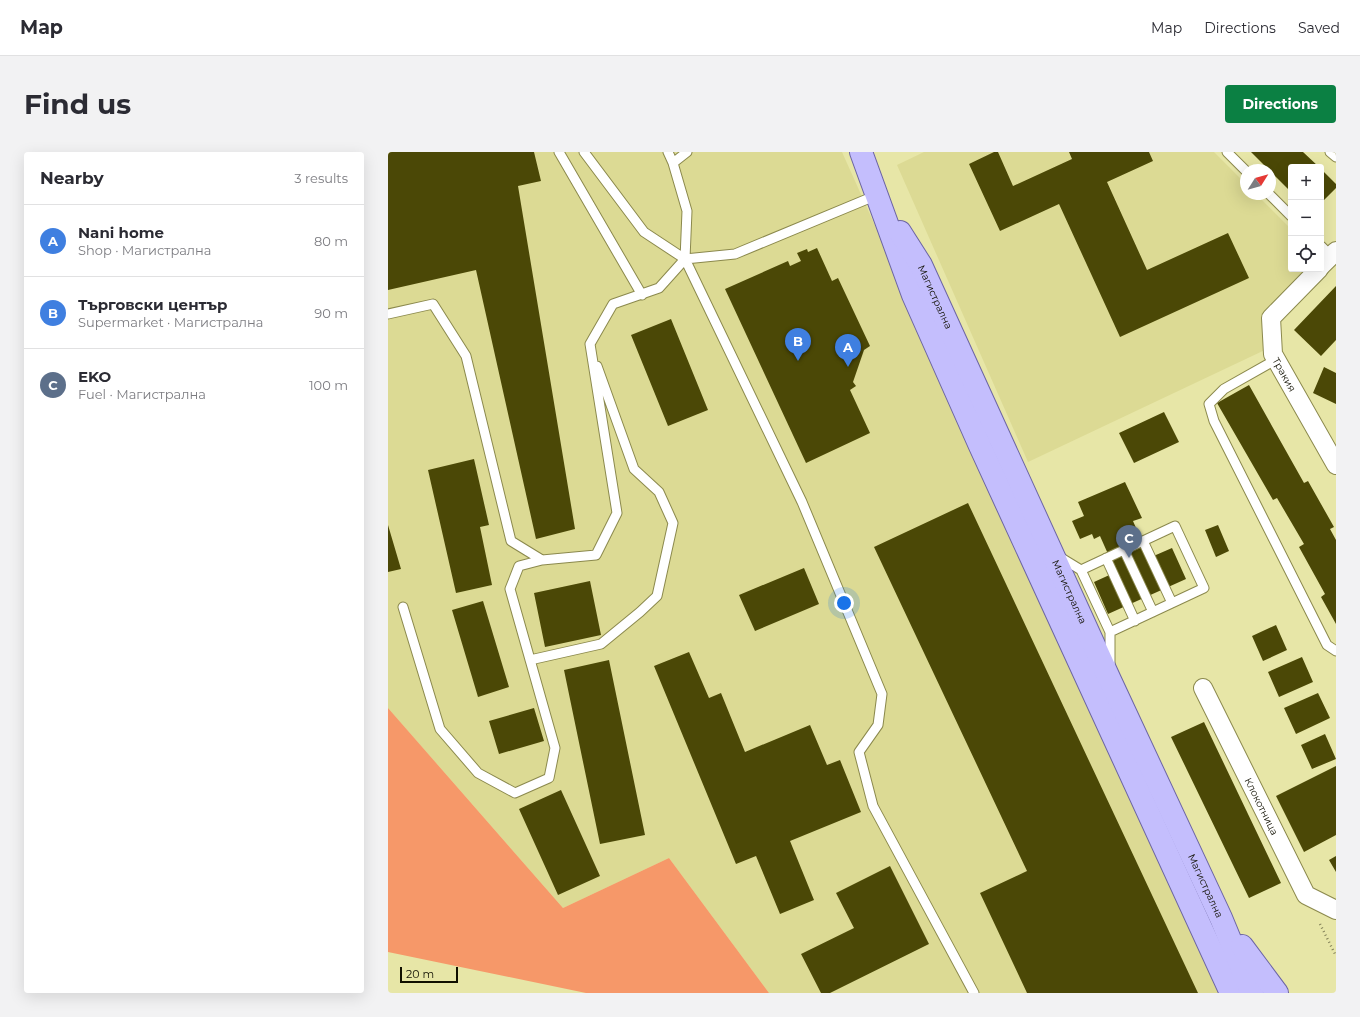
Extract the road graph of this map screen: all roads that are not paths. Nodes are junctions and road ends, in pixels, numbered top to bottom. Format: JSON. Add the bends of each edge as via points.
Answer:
{"nodes":[{"id":1,"x":559,"y":152,"type":"edge"},
{"id":2,"x":584,"y":152,"type":"edge"},
{"id":3,"x":668,"y":152,"type":"edge"},
{"id":4,"x":687,"y":152,"type":"edge"},
{"id":5,"x":1227,"y":152,"type":"edge"},
{"id":6,"x":1330,"y":152,"type":"edge"},
{"id":7,"x":866,"y":154,"type":"edge"},
{"id":8,"x":1336,"y":157,"type":"edge"},
{"id":9,"x":674,"y":164,"type":"junction"},
{"id":10,"x":1240,"y":165,"type":"edge"},
{"id":11,"x":877,"y":195,"type":"junction"},
{"id":12,"x":1275,"y":200,"type":"edge"},
{"id":13,"x":1288,"y":213,"type":"edge"},
{"id":14,"x":685,"y":258,"type":"junction"},
{"id":15,"x":1315,"y":272,"type":"edge"},
{"id":16,"x":642,"y":295,"type":"junction"},
{"id":17,"x":388,"y":314,"type":"edge"},
{"id":18,"x":590,"y":344,"type":"junction"},
{"id":19,"x":1277,"y":359,"type":"junction"},
{"id":20,"x":1336,"y":465,"type":"edge"},
{"id":21,"x":1143,"y":541,"type":"junction"},
{"id":22,"x":1124,"y":550,"type":"junction"},
{"id":23,"x":1052,"y":552,"type":"junction"},
{"id":24,"x":1106,"y":558,"type":"junction"},
{"id":25,"x":542,"y":560,"type":"junction"},
{"id":26,"x":1081,"y":570,"type":"junction"},
{"id":27,"x":1172,"y":604,"type":"junction"},
{"id":28,"x":403,"y":608,"type":"dead end"},
{"id":29,"x":1153,"y":612,"type":"junction"},
{"id":30,"x":1135,"y":621,"type":"junction"},
{"id":31,"x":1110,"y":632,"type":"junction"},
{"id":32,"x":1336,"y":651,"type":"edge"},
{"id":33,"x":530,"y":660,"type":"junction"},
{"id":34,"x":1110,"y":680,"type":"junction"},
{"id":35,"x":1203,"y":688,"type":"dead end"},
{"id":36,"x":1336,"y":910,"type":"edge"},
{"id":37,"x":1221,"y":918,"type":"junction"},
{"id":38,"x":974,"y":993,"type":"edge"},
{"id":39,"x":1231,"y":993,"type":"edge"},
{"id":40,"x":1252,"y":993,"type":"edge"},
{"id":41,"x":1277,"y":993,"type":"edge"}],
"edges":[{"from":1,"to":16,"type":"lane"},
{"from":2,"to":14,"type":"lane","via":[[644,232]]},
{"from":3,"to":9,"type":"lane"},
{"from":4,"to":9,"type":"lane"},
{"from":5,"to":10,"type":"lane"},
{"from":6,"to":8,"type":"lane"},
{"from":7,"to":11,"type":"main road","name":"Магистрална"},
{"from":9,"to":14,"type":"lane","via":[[687,211]]},
{"from":11,"to":14,"type":"lane","via":[[735,254]]},
{"from":11,"to":23,"type":"main road","name":"Магистрална","via":[[921,264]]},
{"from":11,"to":39,"type":"main road","name":"Магистрална","via":[[913,295]]},
{"from":12,"to":13,"type":"lane"},
{"from":14,"to":16,"type":"lane","via":[[659,288]]},
{"from":14,"to":38,"type":"lane","via":[[802,502],[882,694],[878,725],[859,752],[873,806]]},
{"from":15,"to":19,"type":"street","name":"Тракия","via":[[1272,318],[1273,354]]},
{"from":16,"to":18,"type":"lane","via":[[613,304]]},
{"from":17,"to":25,"type":"lane","via":[[434,304],[466,356],[511,541]]},
{"from":18,"to":25,"type":"lane","via":[[617,514],[596,555]]},
{"from":18,"to":33,"type":"lane","via":[[634,469],[659,492],[673,523],[657,596],[601,644]]},
{"from":19,"to":20,"type":"street","name":"Тракия"},
{"from":19,"to":32,"type":"lane","via":[[1224,389],[1209,404],[1214,421],[1323,638],[1327,645]]},
{"from":21,"to":22,"type":"lane"},
{"from":21,"to":27,"type":"lane"},
{"from":21,"to":27,"type":"lane","via":[[1175,526],[1204,588]]},
{"from":22,"to":24,"type":"lane"},
{"from":22,"to":29,"type":"lane"},
{"from":23,"to":26,"type":"lane"},
{"from":23,"to":34,"type":"main road","name":"Магистрална"},
{"from":24,"to":26,"type":"lane"},
{"from":24,"to":30,"type":"lane"},
{"from":25,"to":33,"type":"lane","via":[[519,566],[510,589]]},
{"from":26,"to":31,"type":"lane"},
{"from":27,"to":29,"type":"lane"},
{"from":28,"to":33,"type":"lane","via":[[440,729],[478,773],[515,793],[549,778],[555,748]]},
{"from":29,"to":30,"type":"lane"},
{"from":30,"to":31,"type":"lane"},
{"from":31,"to":34,"type":"lane"},
{"from":34,"to":37,"type":"main road","name":"Магистрална"},
{"from":35,"to":36,"type":"street","name":"Клокотница","via":[[1306,895]]},
{"from":37,"to":40,"type":"main road","name":"Магистрална"},
{"from":37,"to":41,"type":"main road"}]}
